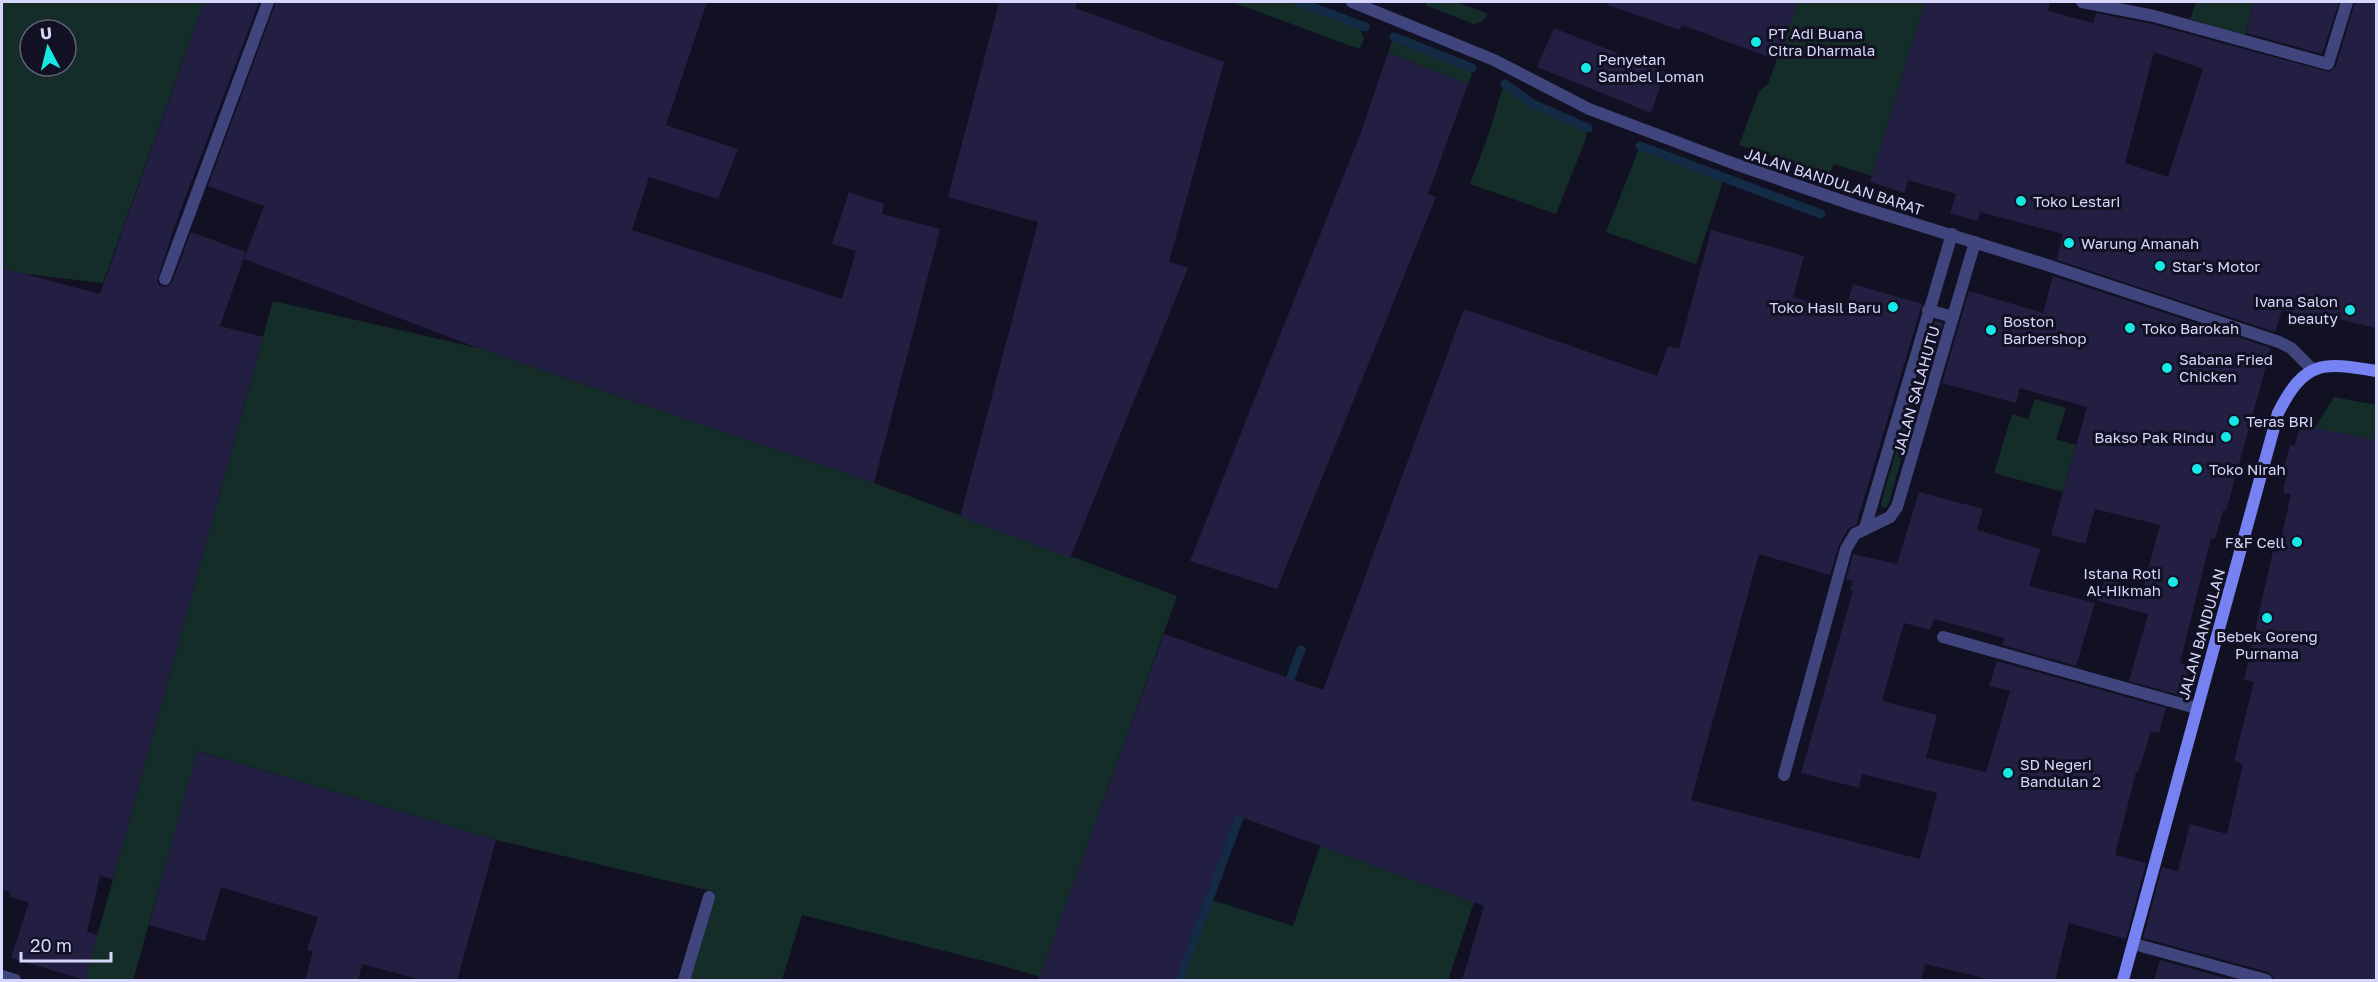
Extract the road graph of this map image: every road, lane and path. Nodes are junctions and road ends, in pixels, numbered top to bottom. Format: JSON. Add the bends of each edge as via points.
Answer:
{"nodes":[{"id":1,"x":268,"y":2,"type":"edge"},
{"id":2,"x":1352,"y":2,"type":"edge"},
{"id":3,"x":2082,"y":2,"type":"edge"},
{"id":4,"x":2347,"y":2,"type":"edge"},
{"id":5,"x":1952,"y":234,"type":"junction"},
{"id":6,"x":1975,"y":242,"type":"junction"},
{"id":7,"x":165,"y":279,"type":"dead end"},
{"id":8,"x":1928,"y":310,"type":"junction"},
{"id":9,"x":1953,"y":317,"type":"junction"},
{"id":10,"x":2312,"y":369,"type":"junction"},
{"id":11,"x":2376,"y":371,"type":"edge"},
{"id":12,"x":1865,"y":528,"type":"junction"},
{"id":13,"x":1943,"y":637,"type":"dead end"},
{"id":14,"x":2196,"y":708,"type":"junction"},
{"id":15,"x":1784,"y":775,"type":"dead end"},
{"id":16,"x":709,"y":897,"type":"dead end"},
{"id":17,"x":2134,"y":944,"type":"junction"},
{"id":18,"x":2,"y":976,"type":"edge"},
{"id":19,"x":15,"y":981,"type":"edge"},
{"id":20,"x":684,"y":981,"type":"edge"},
{"id":21,"x":2123,"y":981,"type":"edge"},
{"id":22,"x":2266,"y":981,"type":"edge"}],
"edges":[{"from":1,"to":7,"type":"street"},
{"from":2,"to":5,"type":"street","name":"JALAN BANDULAN BARAT","via":[[1494,60],[1558,94],[1630,125],[1857,206]]},
{"from":3,"to":4,"type":"street","via":[[2154,16],[2328,64]]},
{"from":5,"to":6,"type":"street","name":"JALAN BANDULAN BARAT"},
{"from":5,"to":8,"type":"street","name":"JALAN SALAHUTU"},
{"from":6,"to":9,"type":"street","name":"JALAN SALAHUTU"},
{"from":6,"to":10,"type":"street","name":"JALAN BANDULAN BARAT","via":[[2279,342]]},
{"from":8,"to":9,"type":"street"},
{"from":8,"to":12,"type":"street","name":"JALAN SALAHUTU"},
{"from":9,"to":12,"type":"street","name":"JALAN SALAHUTU","via":[[1897,507],[1890,517]]},
{"from":10,"to":11,"type":"main road","via":[[2330,365]]},
{"from":10,"to":14,"type":"main road","name":"JALAN BANDULAN","via":[[2288,393],[2278,413]]},
{"from":12,"to":15,"type":"street","name":"JALAN SALAHUTU","via":[[1855,534],[1846,549]]},
{"from":13,"to":14,"type":"street"},
{"from":14,"to":17,"type":"main road","name":"JALAN BANDULAN"},
{"from":16,"to":20,"type":"street"},
{"from":17,"to":21,"type":"main road","name":"JALAN BANDULAN"},
{"from":17,"to":22,"type":"street"},
{"from":18,"to":19,"type":"street"}]}
